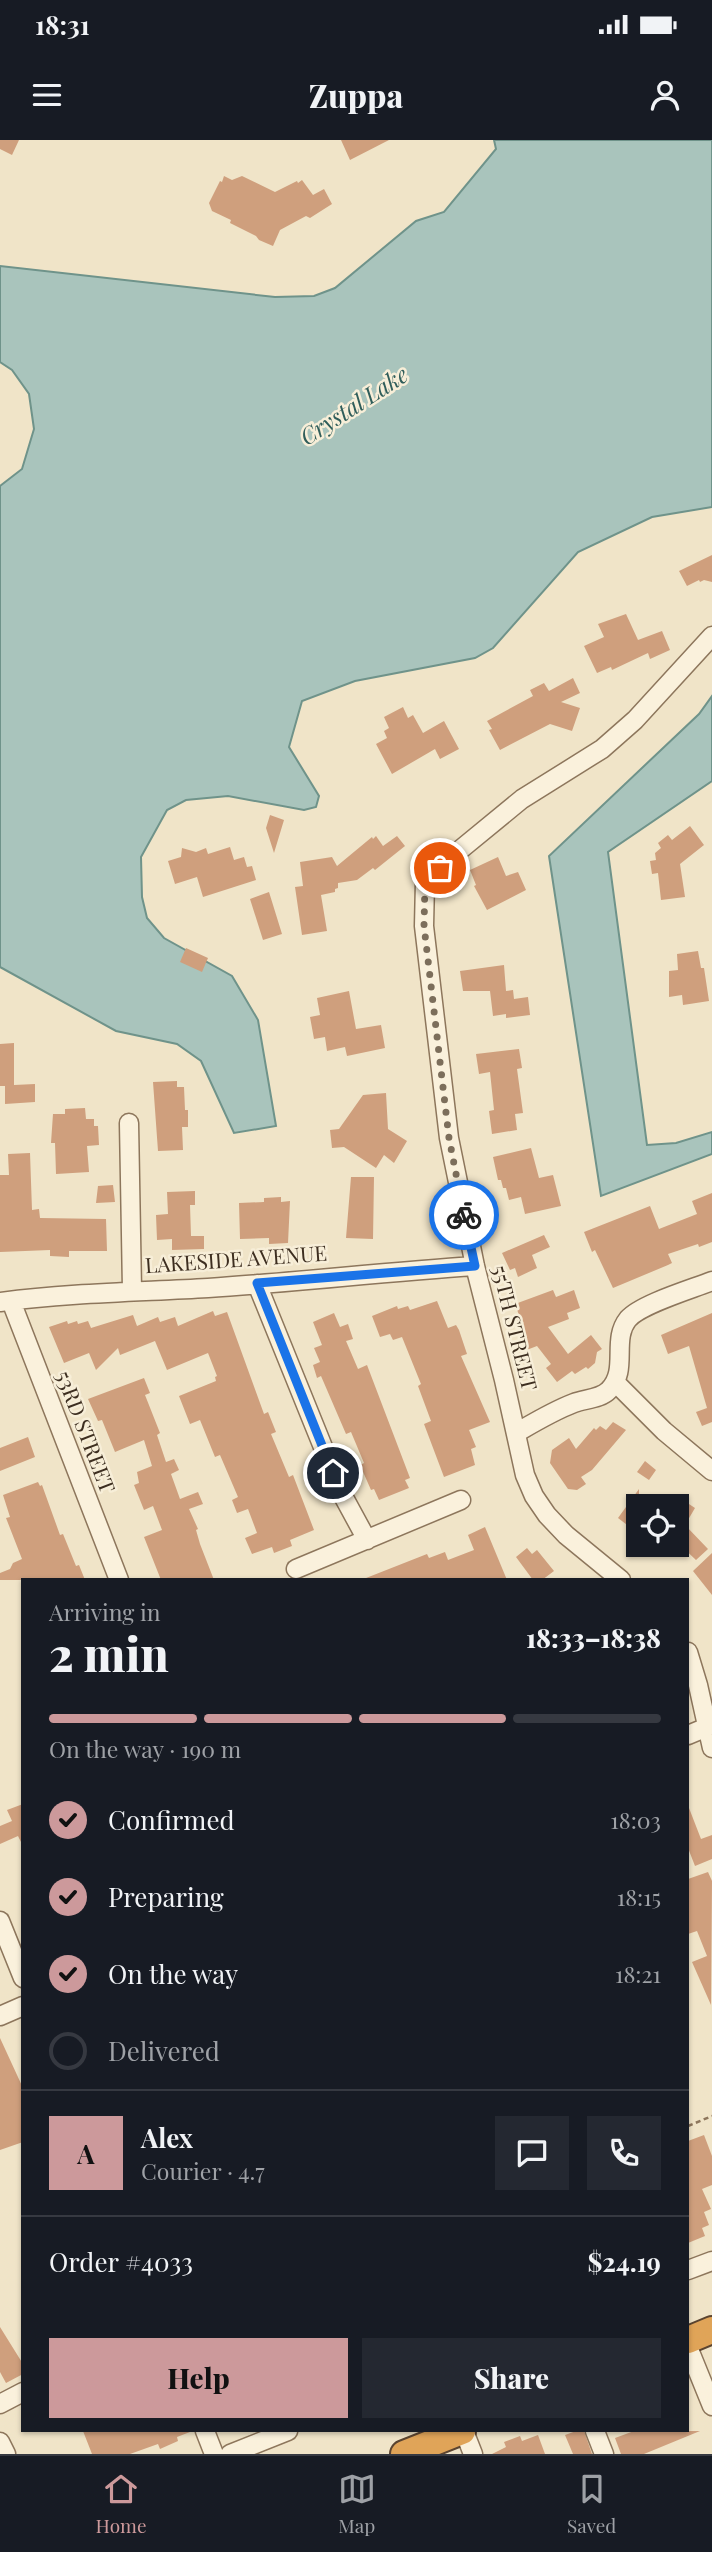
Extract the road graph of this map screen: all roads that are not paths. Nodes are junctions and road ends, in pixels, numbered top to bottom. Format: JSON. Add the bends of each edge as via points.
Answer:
{"nodes":[{"id":1,"x":712,"y":636,"type":"edge"},
{"id":2,"x":128,"y":1123,"type":"dead end"},
{"id":3,"x":475,"y":1266,"type":"junction"},
{"id":4,"x":712,"y":1281,"type":"edge"},
{"id":5,"x":257,"y":1283,"type":"junction"},
{"id":6,"x":132,"y":1290,"type":"junction"},
{"id":7,"x":6,"y":1301,"type":"edge"},
{"id":8,"x":616,"y":1383,"type":"junction"},
{"id":9,"x":516,"y":1433,"type":"junction"},
{"id":10,"x":712,"y":1471,"type":"edge"},
{"id":11,"x":461,"y":1500,"type":"dead end"},
{"id":12,"x":366,"y":1540,"type":"junction"},
{"id":13,"x":296,"y":1569,"type":"dead end"},
{"id":14,"x":118,"y":1578,"type":"edge"},
{"id":15,"x":619,"y":1578,"type":"edge"},
{"id":16,"x":689,"y":1655,"type":"edge"},
{"id":17,"x":710,"y":1726,"type":"edge"},
{"id":18,"x":689,"y":1734,"type":"edge"},
{"id":19,"x":712,"y":1748,"type":"edge"},
{"id":20,"x":0,"y":1921,"type":"edge"},
{"id":21,"x":21,"y":1973,"type":"edge"},
{"id":22,"x":21,"y":2007,"type":"edge"},
{"id":23,"x":0,"y":2016,"type":"edge"},
{"id":24,"x":712,"y":2261,"type":"edge"},
{"id":25,"x":689,"y":2270,"type":"edge"},
{"id":26,"x":712,"y":2330,"type":"edge"},
{"id":27,"x":689,"y":2340,"type":"edge"},
{"id":28,"x":689,"y":2349,"type":"edge"},
{"id":29,"x":21,"y":2393,"type":"edge"},
{"id":30,"x":0,"y":2404,"type":"edge"},
{"id":31,"x":712,"y":2406,"type":"edge"},
{"id":32,"x":205,"y":2432,"type":"edge"},
{"id":33,"x":285,"y":2432,"type":"edge"},
{"id":34,"x":460,"y":2432,"type":"edge"},
{"id":35,"x":463,"y":2432,"type":"edge"},
{"id":36,"x":595,"y":2432,"type":"edge"},
{"id":37,"x":0,"y":2442,"type":"edge"},
{"id":38,"x":6,"y":2454,"type":"edge"},
{"id":39,"x":214,"y":2454,"type":"edge"},
{"id":40,"x":230,"y":2454,"type":"edge"},
{"id":41,"x":404,"y":2454,"type":"edge"},
{"id":42,"x":472,"y":2454,"type":"edge"},
{"id":43,"x":604,"y":2454,"type":"edge"}],
"edges":[{"from":1,"to":3,"type":"street","name":"55TH STREET","via":[[602,749],[522,799],[425,882],[424,926],[449,1138]]},
{"from":2,"to":6,"type":"street"},
{"from":3,"to":5,"type":"street","name":"LAKESIDE AVENUE"},
{"from":3,"to":9,"type":"street","name":"55TH STREET"},
{"from":4,"to":8,"type":"street","via":[[637,1311],[627,1321]]},
{"from":5,"to":6,"type":"street","name":"LAKESIDE AVENUE"},
{"from":5,"to":12,"type":"street","via":[[342,1494]]},
{"from":6,"to":7,"type":"street","name":"LAKESIDE AVENUE"},
{"from":7,"to":14,"type":"street","name":"53RD STREET"},
{"from":8,"to":9,"type":"street","via":[[606,1394],[576,1402]]},
{"from":8,"to":10,"type":"street"},
{"from":9,"to":15,"type":"street","name":"55TH STREET","via":[[525,1475],[547,1515]]},
{"from":11,"to":12,"type":"street"},
{"from":12,"to":13,"type":"street"},
{"from":16,"to":17,"type":"street"},
{"from":17,"to":18,"type":"street"},
{"from":17,"to":19,"type":"street"},
{"from":20,"to":21,"type":"street"},
{"from":22,"to":23,"type":"street"},
{"from":24,"to":25,"type":"street"},
{"from":26,"to":27,"type":"highway"},
{"from":28,"to":31,"type":"street"},
{"from":29,"to":30,"type":"street"},
{"from":32,"to":39,"type":"street"},
{"from":33,"to":40,"type":"street"},
{"from":34,"to":41,"type":"highway"},
{"from":35,"to":42,"type":"street"},
{"from":36,"to":43,"type":"street"},
{"from":37,"to":38,"type":"street"}]}
